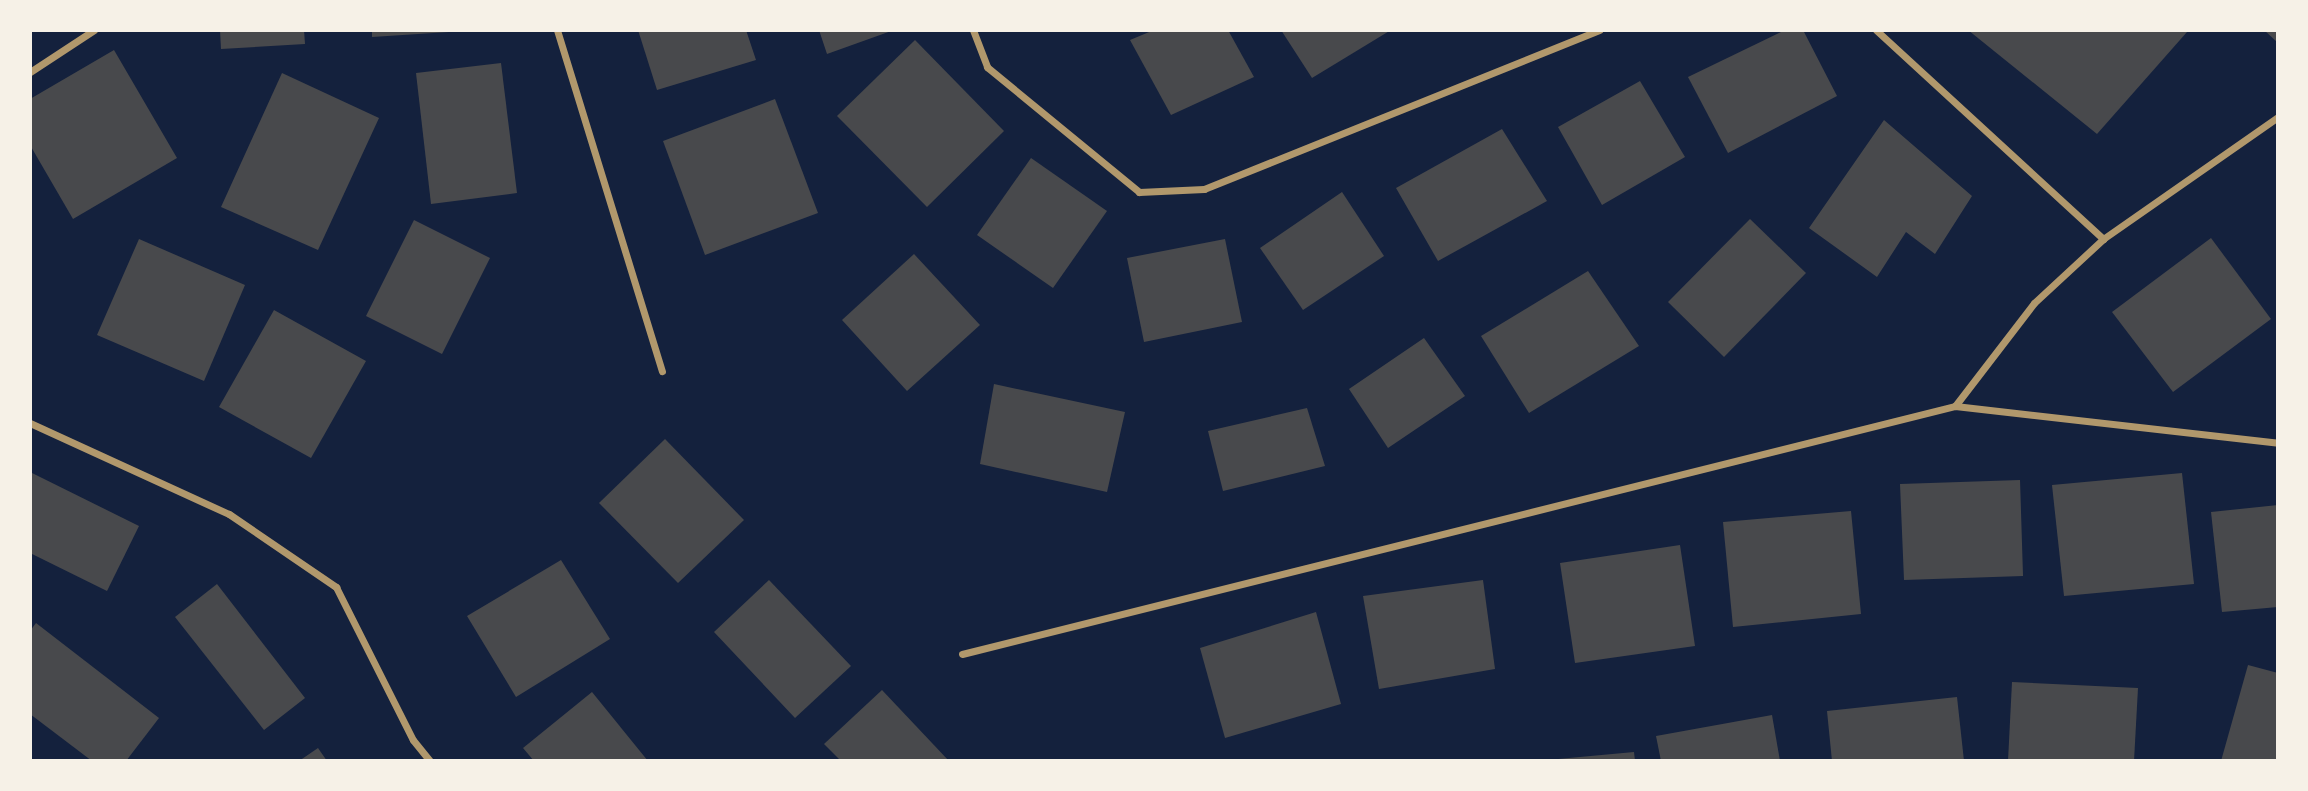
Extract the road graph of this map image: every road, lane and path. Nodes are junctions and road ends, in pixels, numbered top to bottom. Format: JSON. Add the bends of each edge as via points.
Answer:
{"nodes":[{"id":1,"x":94,"y":30,"type":"edge"},
{"id":2,"x":558,"y":30,"type":"edge"},
{"id":3,"x":973,"y":30,"type":"edge"},
{"id":4,"x":1598,"y":30,"type":"edge"},
{"id":5,"x":1876,"y":30,"type":"edge"},
{"id":6,"x":30,"y":72,"type":"edge"},
{"id":7,"x":2278,"y":117,"type":"edge"},
{"id":8,"x":2103,"y":239,"type":"junction"},
{"id":9,"x":662,"y":371,"type":"dead end"},
{"id":10,"x":1955,"y":406,"type":"junction"},
{"id":11,"x":30,"y":423,"type":"edge"},
{"id":12,"x":2278,"y":443,"type":"edge"},
{"id":13,"x":962,"y":653,"type":"dead end"},
{"id":14,"x":430,"y":761,"type":"edge"}],
"edges":[{"from":1,"to":6,"type":"street"},
{"from":2,"to":9,"type":"street"},
{"from":3,"to":4,"type":"street","via":[[987,67],[1139,192],[1204,189]]},
{"from":5,"to":8,"type":"street"},
{"from":7,"to":8,"type":"street"},
{"from":8,"to":10,"type":"street","via":[[2034,303]]},
{"from":10,"to":12,"type":"street"},
{"from":10,"to":13,"type":"street"},
{"from":11,"to":14,"type":"street","via":[[229,514],[336,587],[413,740]]}]}
